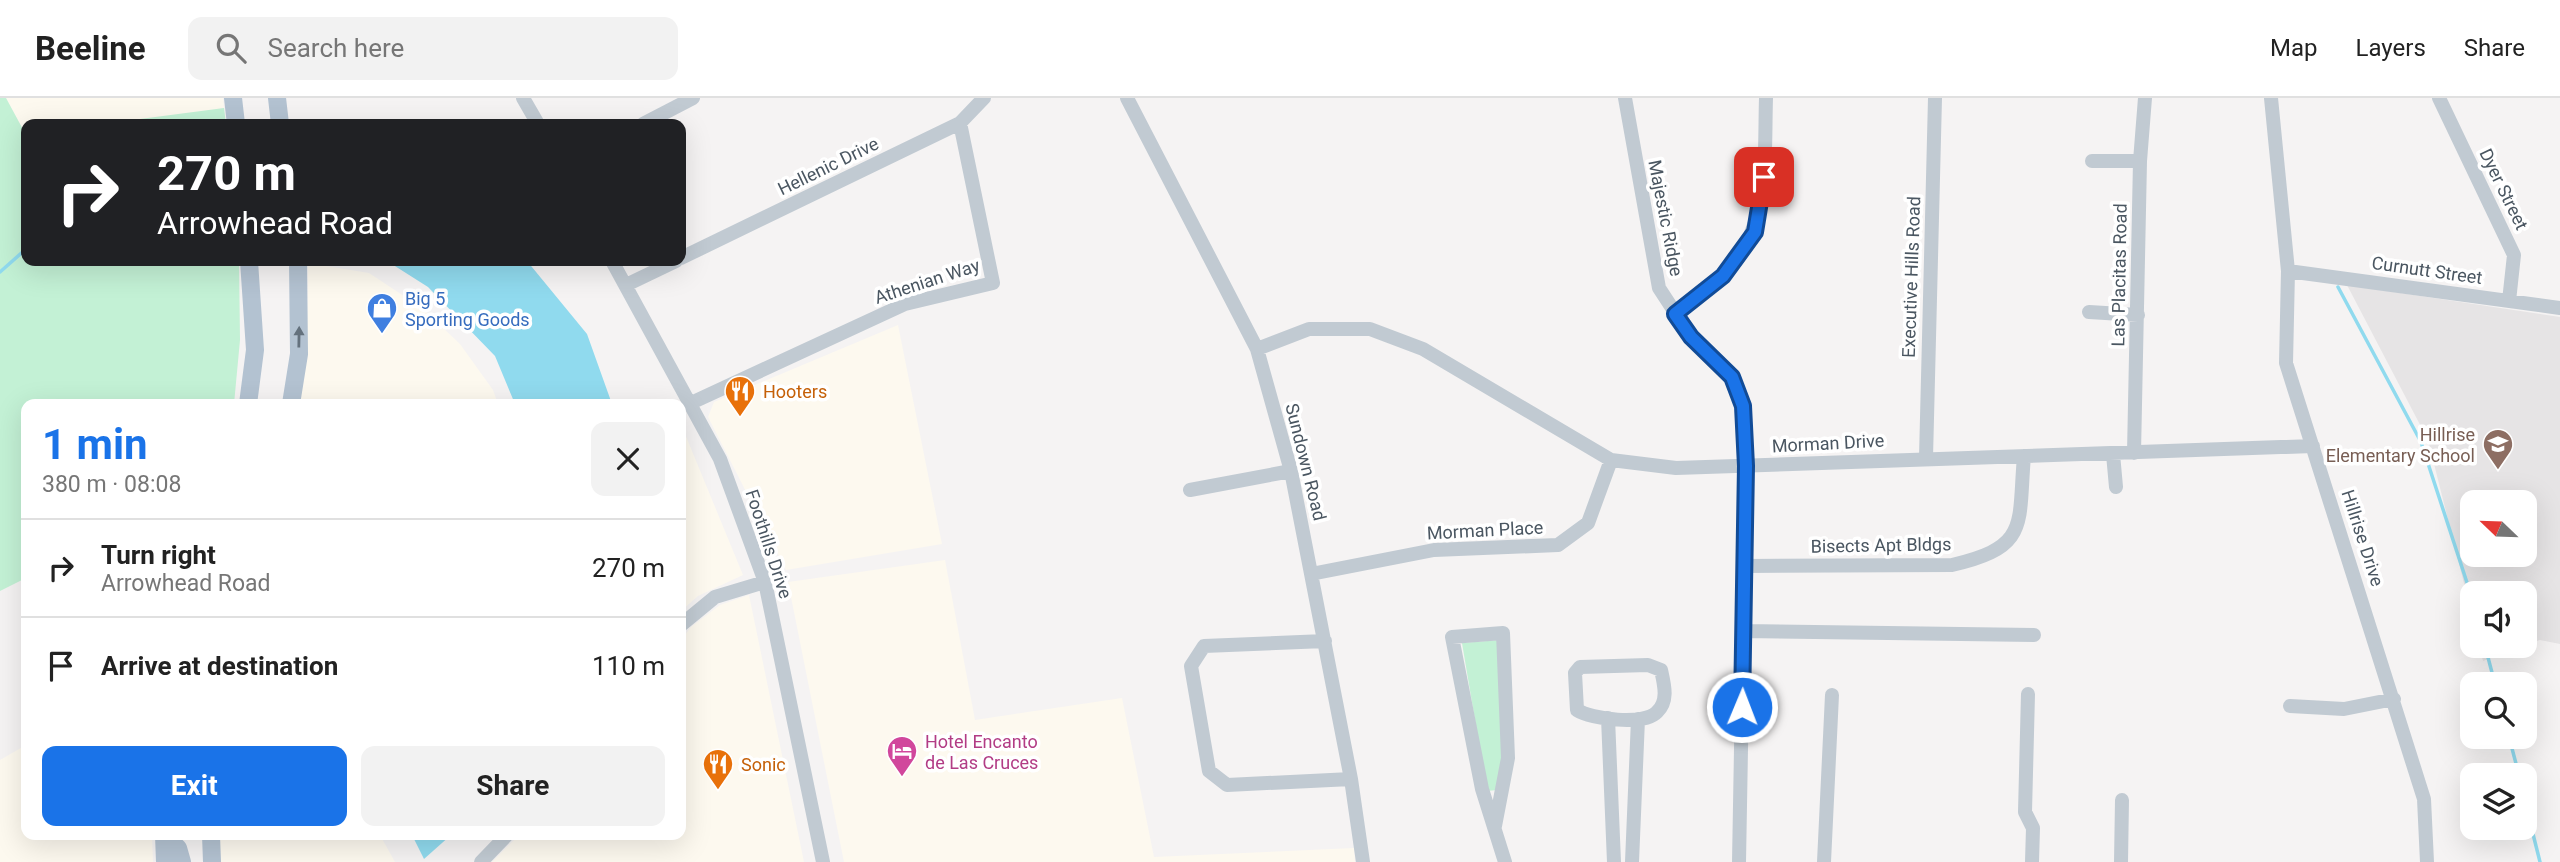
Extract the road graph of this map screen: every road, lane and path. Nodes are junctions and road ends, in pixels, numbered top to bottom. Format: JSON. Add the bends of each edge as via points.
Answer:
{"nodes":[{"id":1,"x":233,"y":98,"type":"edge"},
{"id":2,"x":268,"y":98,"type":"edge"},
{"id":3,"x":276,"y":98,"type":"edge"},
{"id":4,"x":523,"y":98,"type":"edge"},
{"id":5,"x":692,"y":98,"type":"edge"},
{"id":6,"x":984,"y":98,"type":"edge"},
{"id":7,"x":1127,"y":98,"type":"edge"},
{"id":8,"x":1625,"y":98,"type":"edge"},
{"id":9,"x":1766,"y":98,"type":"edge"},
{"id":10,"x":1935,"y":98,"type":"edge"},
{"id":11,"x":2146,"y":98,"type":"edge"},
{"id":12,"x":2271,"y":98,"type":"edge"},
{"id":13,"x":2439,"y":98,"type":"edge"},
{"id":14,"x":235,"y":119,"type":"edge"},
{"id":15,"x":277,"y":119,"type":"edge"},
{"id":16,"x":278,"y":119,"type":"edge"},
{"id":17,"x":535,"y":119,"type":"edge"},
{"id":18,"x":652,"y":119,"type":"edge"},
{"id":19,"x":960,"y":123,"type":"junction"},
{"id":20,"x":2092,"y":161,"type":"dead end"},
{"id":21,"x":2140,"y":161,"type":"junction"},
{"id":22,"x":686,"y":256,"type":"edge"},
{"id":23,"x":249,"y":266,"type":"edge"},
{"id":24,"x":298,"y":266,"type":"edge"},
{"id":25,"x":615,"y":266,"type":"edge"},
{"id":26,"x":666,"y":266,"type":"edge"},
{"id":27,"x":2288,"y":271,"type":"junction"},
{"id":28,"x":626,"y":285,"type":"junction"},
{"id":29,"x":2509,"y":301,"type":"junction"},
{"id":30,"x":2560,"y":308,"type":"edge"},
{"id":31,"x":2089,"y":312,"type":"dead end"},
{"id":32,"x":1675,"y":314,"type":"junction"},
{"id":33,"x":2138,"y":315,"type":"junction"},
{"id":34,"x":1257,"y":349,"type":"junction"},
{"id":35,"x":249,"y":399,"type":"edge"},
{"id":36,"x":292,"y":399,"type":"edge"},
{"id":37,"x":691,"y":403,"type":"junction"},
{"id":38,"x":2314,"y":446,"type":"junction"},
{"id":39,"x":2134,"y":453,"type":"junction"},
{"id":40,"x":2113,"y":454,"type":"junction"},
{"id":41,"x":2024,"y":456,"type":"junction"},
{"id":42,"x":1926,"y":457,"type":"junction"},
{"id":43,"x":1611,"y":460,"type":"junction"},
{"id":44,"x":1746,"y":466,"type":"junction"},
{"id":45,"x":1291,"y":471,"type":"junction"},
{"id":46,"x":2116,"y":487,"type":"dead end"},
{"id":47,"x":1190,"y":490,"type":"dead end"},
{"id":48,"x":1745,"y":566,"type":"junction"},
{"id":49,"x":1311,"y":574,"type":"junction"},
{"id":50,"x":765,"y":582,"type":"junction"},
{"id":51,"x":686,"y":621,"type":"edge"},
{"id":52,"x":1743,"y":631,"type":"junction"},
{"id":53,"x":2034,"y":635,"type":"dead end"},
{"id":54,"x":1325,"y":641,"type":"junction"},
{"id":55,"x":2028,"y":694,"type":"dead end"},
{"id":56,"x":1832,"y":695,"type":"dead end"},
{"id":57,"x":2394,"y":699,"type":"junction"},
{"id":58,"x":2290,"y":706,"type":"dead end"},
{"id":59,"x":1608,"y":718,"type":"junction"},
{"id":60,"x":1638,"y":719,"type":"junction"},
{"id":61,"x":1351,"y":779,"type":"junction"},
{"id":62,"x":2122,"y":800,"type":"dead end"},
{"id":63,"x":1495,"y":827,"type":"junction"},
{"id":64,"x":164,"y":840,"type":"edge"},
{"id":65,"x":169,"y":840,"type":"edge"},
{"id":66,"x":211,"y":840,"type":"edge"},
{"id":67,"x":503,"y":840,"type":"edge"},
{"id":68,"x":165,"y":862,"type":"edge"},
{"id":69,"x":182,"y":862,"type":"edge"},
{"id":70,"x":212,"y":862,"type":"edge"},
{"id":71,"x":481,"y":862,"type":"edge"},
{"id":72,"x":823,"y":862,"type":"edge"},
{"id":73,"x":1363,"y":862,"type":"edge"},
{"id":74,"x":1505,"y":862,"type":"edge"},
{"id":75,"x":1614,"y":862,"type":"edge"},
{"id":76,"x":1632,"y":862,"type":"edge"},
{"id":77,"x":1739,"y":862,"type":"edge"},
{"id":78,"x":1824,"y":862,"type":"edge"},
{"id":79,"x":2032,"y":862,"type":"edge"},
{"id":80,"x":2121,"y":862,"type":"edge"},
{"id":81,"x":2427,"y":862,"type":"edge"}],
"edges":[{"from":1,"to":14,"type":"main road"},
{"from":2,"to":15,"type":"street"},
{"from":3,"to":16,"type":"main road"},
{"from":4,"to":17,"type":"street"},
{"from":5,"to":18,"type":"street"},
{"from":6,"to":19,"type":"street","name":"Hellenic Drive"},
{"from":7,"to":34,"type":"street","name":"Sundown Road"},
{"from":8,"to":32,"type":"street","name":"Majestic Ridge","via":[[1652,261],[1659,288]]},
{"from":9,"to":32,"type":"street","via":[[1764,177],[1755,232],[1723,276]]},
{"from":10,"to":42,"type":"street","name":"Executive Hills Road"},
{"from":11,"to":21,"type":"street","name":"Las Placitas Road"},
{"from":12,"to":27,"type":"street","name":"Hillrise Drive"},
{"from":13,"to":29,"type":"street","name":"Dyer Street","via":[[2514,255]]},
{"from":19,"to":22,"type":"street","name":"Hellenic Drive"},
{"from":19,"to":37,"type":"street","name":"Athenian Way","via":[[993,283],[905,304]]},
{"from":20,"to":21,"type":"street"},
{"from":21,"to":33,"type":"street","name":"Las Placitas Road"},
{"from":23,"to":35,"type":"main road","via":[[255,350]]},
{"from":36,"to":24,"type":"main road","one_way":true,"via":[[299,354]]},
{"from":25,"to":28,"type":"street","name":"Foothills Drive"},
{"from":26,"to":28,"type":"street"},
{"from":27,"to":29,"type":"street","name":"Curnutt Street"},
{"from":27,"to":38,"type":"street","name":"Hillrise Drive","via":[[2286,363]]},
{"from":28,"to":37,"type":"street","name":"Foothills Drive"},
{"from":29,"to":30,"type":"street","name":"Curnutt Street"},
{"from":31,"to":33,"type":"street"},
{"from":32,"to":44,"type":"street","name":"Majestic Ridge","via":[[1691,337],[1732,377],[1743,406]]},
{"from":33,"to":39,"type":"street","name":"Las Placitas Road"},
{"from":34,"to":43,"type":"street","name":"Morman Drive","via":[[1309,330],[1370,329],[1423,349]]},
{"from":34,"to":45,"type":"street","name":"Sundown Road"},
{"from":37,"to":50,"type":"street","name":"Foothills Drive","via":[[720,459]]},
{"from":38,"to":39,"type":"street","name":"Morman Drive"},
{"from":38,"to":57,"type":"street","name":"Hillrise Drive"},
{"from":39,"to":40,"type":"street","name":"Morman Drive"},
{"from":40,"to":41,"type":"street","name":"Morman Drive"},
{"from":40,"to":46,"type":"street"},
{"from":41,"to":42,"type":"street","name":"Morman Drive"},
{"from":41,"to":48,"type":"street","name":"Bisects Apt Bldgs","via":[[2014,537],[1974,560],[1952,565]]},
{"from":42,"to":44,"type":"street","name":"Morman Drive"},
{"from":43,"to":44,"type":"street","name":"Morman Drive","via":[[1676,468]]},
{"from":43,"to":49,"type":"street","name":"Morman Place","via":[[1588,523],[1558,545],[1434,550]]},
{"from":44,"to":48,"type":"street","name":"Majestic Ridge"},
{"from":45,"to":47,"type":"street"},
{"from":45,"to":49,"type":"street","name":"Sundown Road"},
{"from":48,"to":52,"type":"street","name":"Majestic Ridge"},
{"from":49,"to":54,"type":"street","name":"Sundown Road"},
{"from":50,"to":51,"type":"street","via":[[715,597]]},
{"from":50,"to":72,"type":"street","name":"Foothills Drive"},
{"from":52,"to":53,"type":"street"},
{"from":52,"to":77,"type":"street","name":"Majestic Ridge"},
{"from":54,"to":61,"type":"street","name":"Sundown Road"},
{"from":54,"to":61,"type":"street","via":[[1204,646],[1191,666],[1209,771],[1227,785]]},
{"from":55,"to":79,"type":"street","via":[[2025,812],[2033,828]]},
{"from":56,"to":78,"type":"street"},
{"from":57,"to":58,"type":"street","via":[[2344,709]]},
{"from":57,"to":81,"type":"street","name":"Hillrise Drive","via":[[2424,799]]},
{"from":59,"to":60,"type":"street"},
{"from":59,"to":60,"type":"street","via":[[1586,716],[1577,710],[1575,673],[1580,667],[1647,665],[1661,670],[1666,693],[1659,712]]},
{"from":59,"to":75,"type":"street"},
{"from":60,"to":76,"type":"street"},
{"from":61,"to":73,"type":"street","name":"Sundown Road"},
{"from":62,"to":80,"type":"street"},
{"from":63,"to":63,"type":"street","via":[[1482,789],[1452,637],[1503,633],[1508,758]]},
{"from":63,"to":74,"type":"street"},
{"from":64,"to":68,"type":"main road"},
{"from":65,"to":69,"type":"main road"},
{"from":66,"to":70,"type":"main road"},
{"from":67,"to":71,"type":"street"}]}
